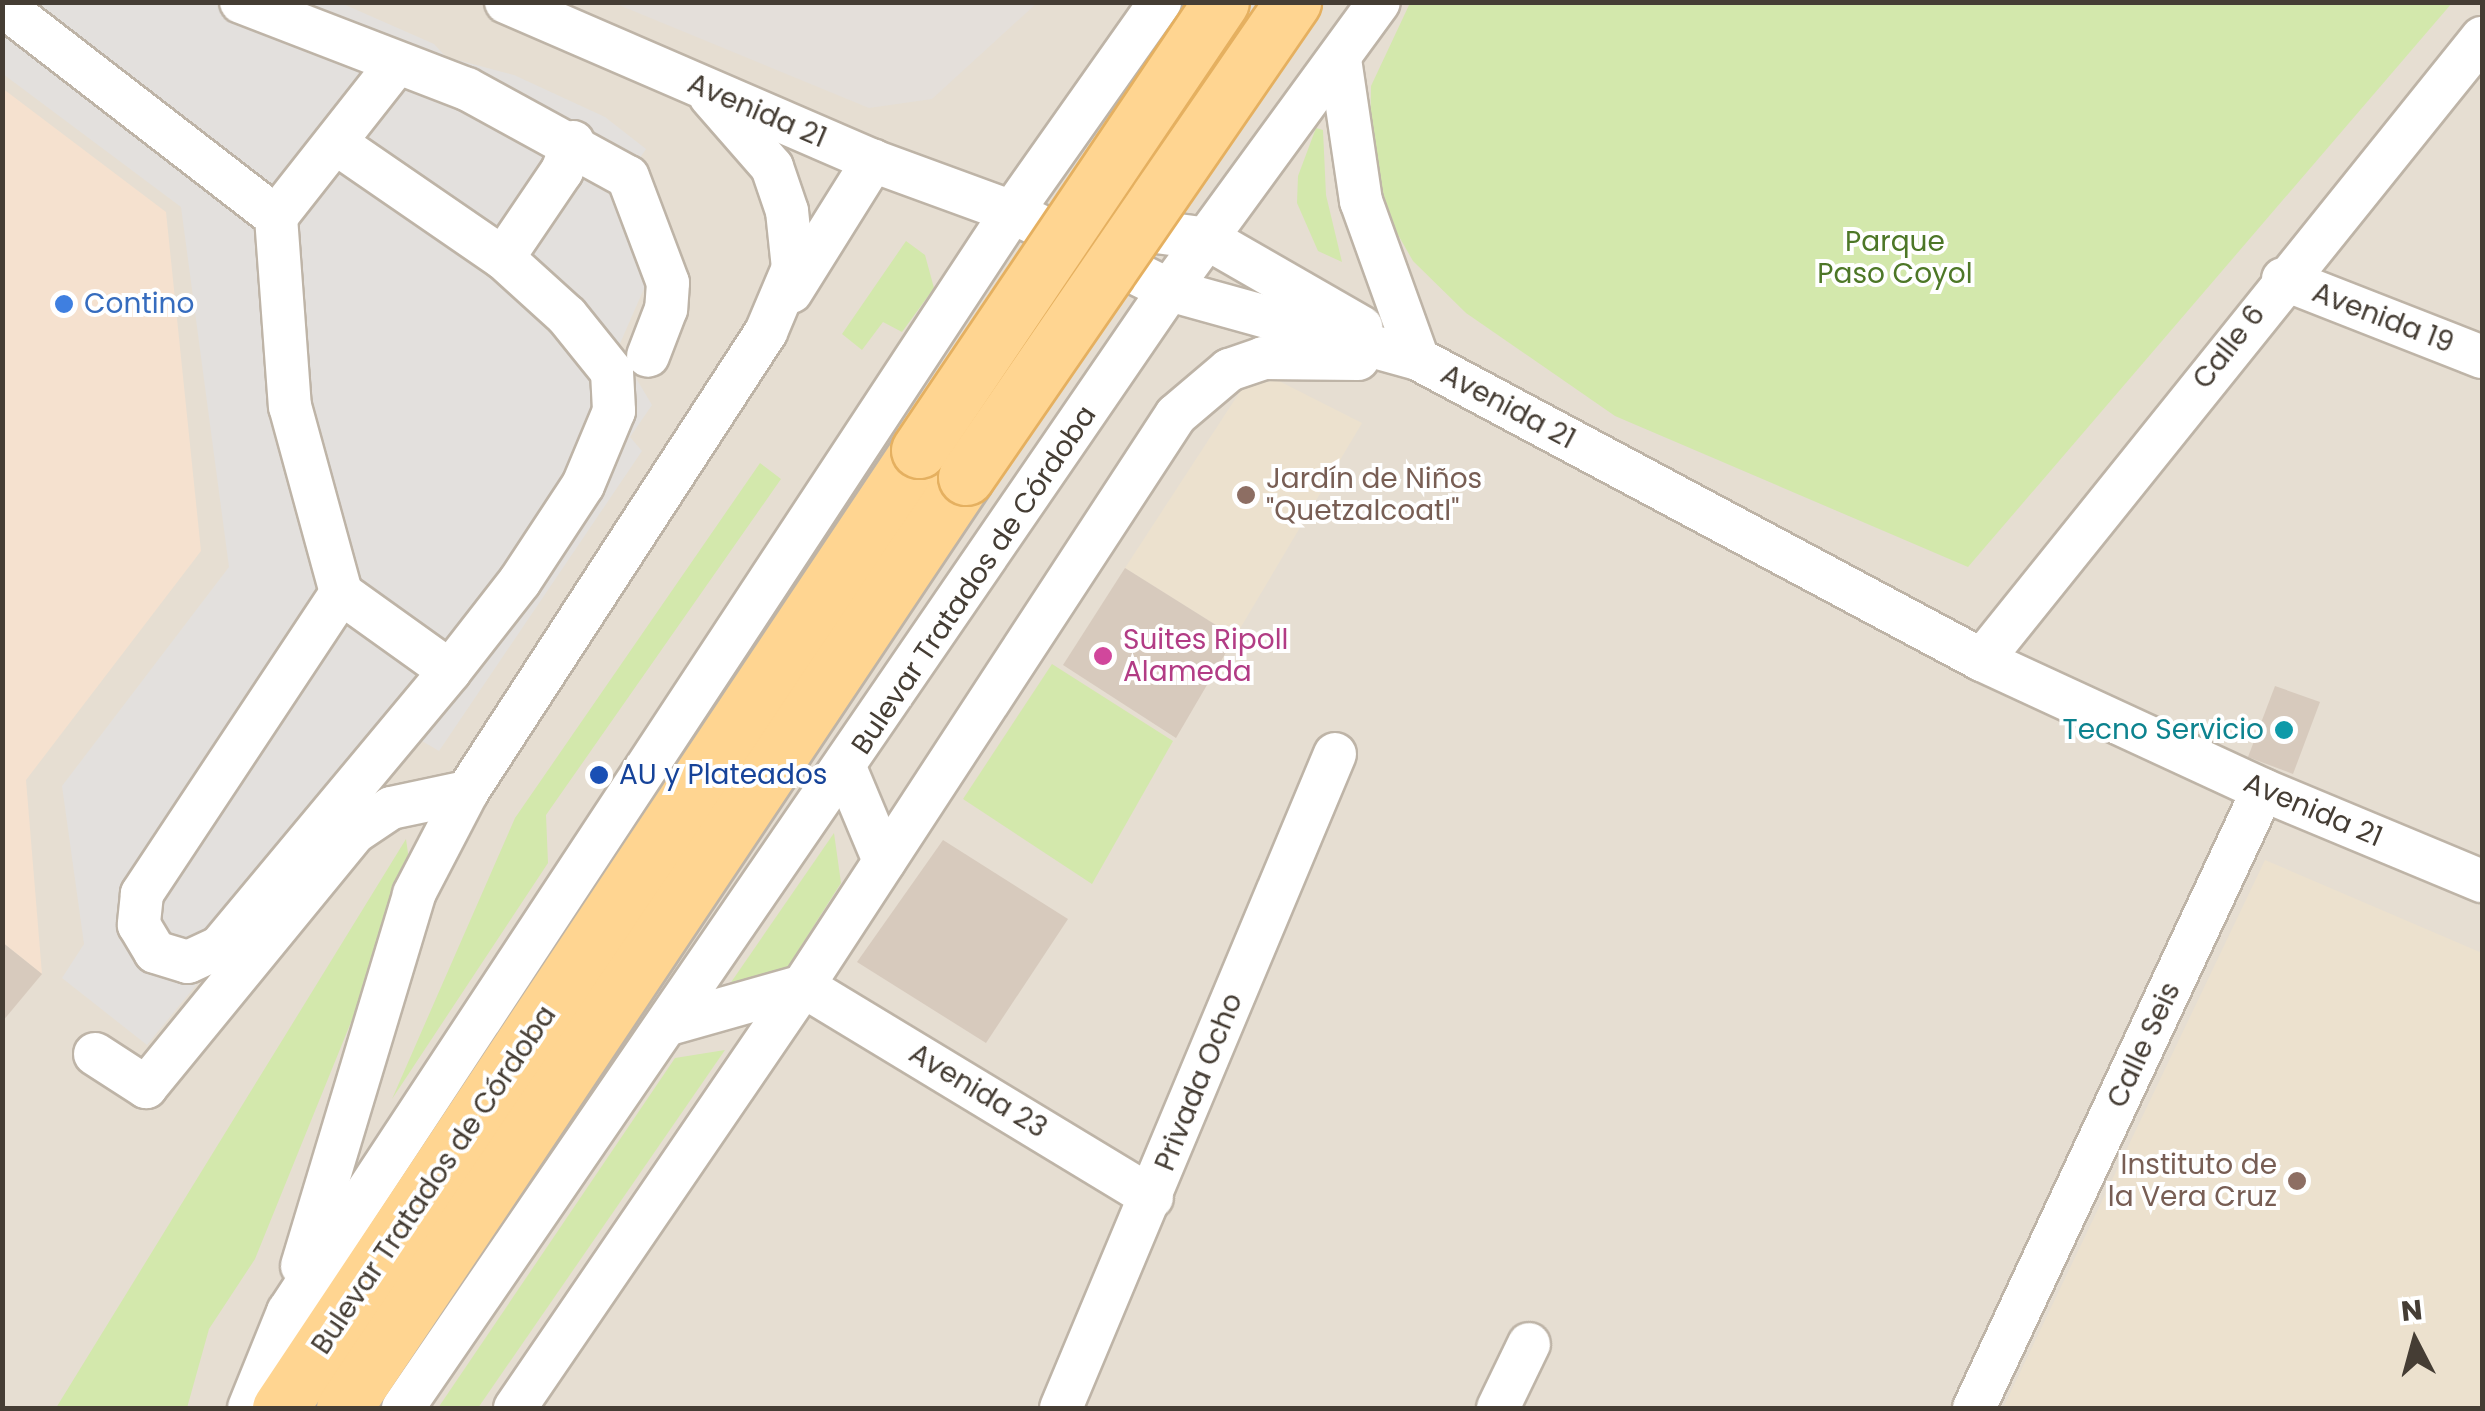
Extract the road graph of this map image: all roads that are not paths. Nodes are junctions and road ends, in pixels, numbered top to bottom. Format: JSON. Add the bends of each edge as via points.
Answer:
{"nodes":[{"id":1,"x":241,"y":2,"type":"edge"},
{"id":2,"x":506,"y":2,"type":"edge"},
{"id":3,"x":1160,"y":2,"type":"edge"},
{"id":4,"x":1221,"y":2,"type":"edge"},
{"id":5,"x":1294,"y":2,"type":"edge"},
{"id":6,"x":1379,"y":2,"type":"edge"},
{"id":7,"x":2,"y":5,"type":"edge"},
{"id":8,"x":2482,"y":38,"type":"edge"},
{"id":9,"x":1340,"y":60,"type":"junction"},
{"id":10,"x":396,"y":66,"type":"junction"},
{"id":11,"x":703,"y":88,"type":"junction"},
{"id":12,"x":573,"y":142,"type":"junction"},
{"id":13,"x":337,"y":144,"type":"junction"},
{"id":14,"x":874,"y":161,"type":"junction"},
{"id":15,"x":1012,"y":212,"type":"junction"},
{"id":16,"x":276,"y":217,"type":"junction"},
{"id":17,"x":1208,"y":239,"type":"junction"},
{"id":18,"x":503,"y":258,"type":"junction"},
{"id":19,"x":2283,"y":279,"type":"junction"},
{"id":20,"x":1170,"y":290,"type":"junction"},
{"id":21,"x":766,"y":332,"type":"junction"},
{"id":22,"x":648,"y":356,"type":"dead end"},
{"id":23,"x":2482,"y":357,"type":"edge"},
{"id":24,"x":1418,"y":359,"type":"junction"},
{"id":25,"x":341,"y":593,"type":"junction"},
{"id":26,"x":1982,"y":660,"type":"junction"},
{"id":27,"x":450,"y":671,"type":"junction"},
{"id":28,"x":1335,"y":754,"type":"dead end"},
{"id":29,"x":846,"y":770,"type":"junction"},
{"id":30,"x":2263,"y":790,"type":"junction"},
{"id":31,"x":467,"y":792,"type":"junction"},
{"id":32,"x":884,"y":861,"type":"junction"},
{"id":33,"x":2482,"y":881,"type":"edge"},
{"id":34,"x":803,"y":986,"type":"junction"},
{"id":35,"x":669,"y":1024,"type":"junction"},
{"id":36,"x":96,"y":1054,"type":"dead end"},
{"id":37,"x":1152,"y":1197,"type":"junction"},
{"id":38,"x":288,"y":1312,"type":"junction"},
{"id":39,"x":1529,"y":1344,"type":"dead end"},
{"id":40,"x":250,"y":1408,"type":"edge"},
{"id":41,"x":280,"y":1408,"type":"edge"},
{"id":42,"x":344,"y":1408,"type":"edge"},
{"id":43,"x":403,"y":1408,"type":"edge"},
{"id":44,"x":515,"y":1408,"type":"edge"},
{"id":45,"x":1060,"y":1408,"type":"edge"},
{"id":46,"x":1498,"y":1408,"type":"edge"},
{"id":47,"x":1974,"y":1408,"type":"edge"}],
"edges":[{"from":1,"to":10,"type":"street"},
{"from":2,"to":11,"type":"street","name":"Avenida 21"},
{"from":3,"to":15,"type":"street","name":"Bulevar Tratados de Córdoba"},
{"from":4,"to":41,"type":"main road","name":"Bulevar Tratados de Córdoba","bridge":true},
{"from":5,"to":42,"type":"main road","name":"Bulevar Tratados de Córdoba","bridge":true,"via":[[966,477]]},
{"from":6,"to":9,"type":"street","name":"Bulevar Tratados de Córdoba"},
{"from":7,"to":16,"type":"street"},
{"from":8,"to":19,"type":"street","name":"Calle 6"},
{"from":9,"to":17,"type":"street","name":"Bulevar Tratados de Córdoba"},
{"from":9,"to":24,"type":"street","via":[[1360,201]]},
{"from":10,"to":12,"type":"street","via":[[467,88]]},
{"from":10,"to":13,"type":"street"},
{"from":11,"to":14,"type":"street","name":"Avenida 21"},
{"from":11,"to":21,"type":"street","via":[[772,168],[787,211],[792,268]]},
{"from":12,"to":18,"type":"street","via":[[562,172]]},
{"from":12,"to":22,"type":"street","via":[[628,176],[647,222],[668,283]]},
{"from":13,"to":16,"type":"street"},
{"from":13,"to":18,"type":"street"},
{"from":14,"to":15,"type":"street","name":"Avenida 21"},
{"from":14,"to":21,"type":"street"},
{"from":15,"to":17,"type":"street"},
{"from":15,"to":20,"type":"street","name":"Avenida 21"},
{"from":15,"to":38,"type":"street","name":"Bulevar Tratados de Córdoba"},
{"from":16,"to":25,"type":"street","via":[[290,406]]},
{"from":17,"to":20,"type":"street","name":"Bulevar Tratados de Córdoba"},
{"from":17,"to":24,"type":"street"},
{"from":18,"to":27,"type":"street","via":[[567,316],[612,372],[614,410],[582,485]]},
{"from":19,"to":23,"type":"street","name":"Avenida 19"},
{"from":19,"to":26,"type":"street","name":"Calle 6"},
{"from":20,"to":24,"type":"street","name":"Avenida 21"},
{"from":20,"to":29,"type":"street","name":"Bulevar Tratados de Córdoba"},
{"from":21,"to":31,"type":"street"},
{"from":24,"to":26,"type":"street","name":"Avenida 21"},
{"from":24,"to":32,"type":"street","via":[[1263,358],[1229,370],[1176,415]]},
{"from":25,"to":27,"type":"street"},
{"from":25,"to":27,"type":"street","via":[[142,894],[138,925],[155,952],[188,962],[220,946]]},
{"from":26,"to":30,"type":"street","name":"Avenida 21"},
{"from":28,"to":37,"type":"street","name":"Privada Ocho"},
{"from":29,"to":32,"type":"street"},
{"from":29,"to":35,"type":"street","name":"Bulevar Tratados de Córdoba"},
{"from":30,"to":33,"type":"street","name":"Avenida 21"},
{"from":30,"to":47,"type":"street","name":"Calle Seis"},
{"from":31,"to":36,"type":"street","via":[[392,808],[355,832],[146,1087]]},
{"from":31,"to":38,"type":"street","via":[[414,894]]},
{"from":32,"to":34,"type":"street"},
{"from":34,"to":35,"type":"street"},
{"from":34,"to":37,"type":"street","name":"Avenida 23"},
{"from":34,"to":44,"type":"street"},
{"from":35,"to":43,"type":"street","name":"Bulevar Tratados de Córdoba"},
{"from":37,"to":45,"type":"street","name":"Privada Ocho"},
{"from":38,"to":40,"type":"street","name":"Bulevar Tratados de Córdoba"},
{"from":39,"to":46,"type":"street"}]}
